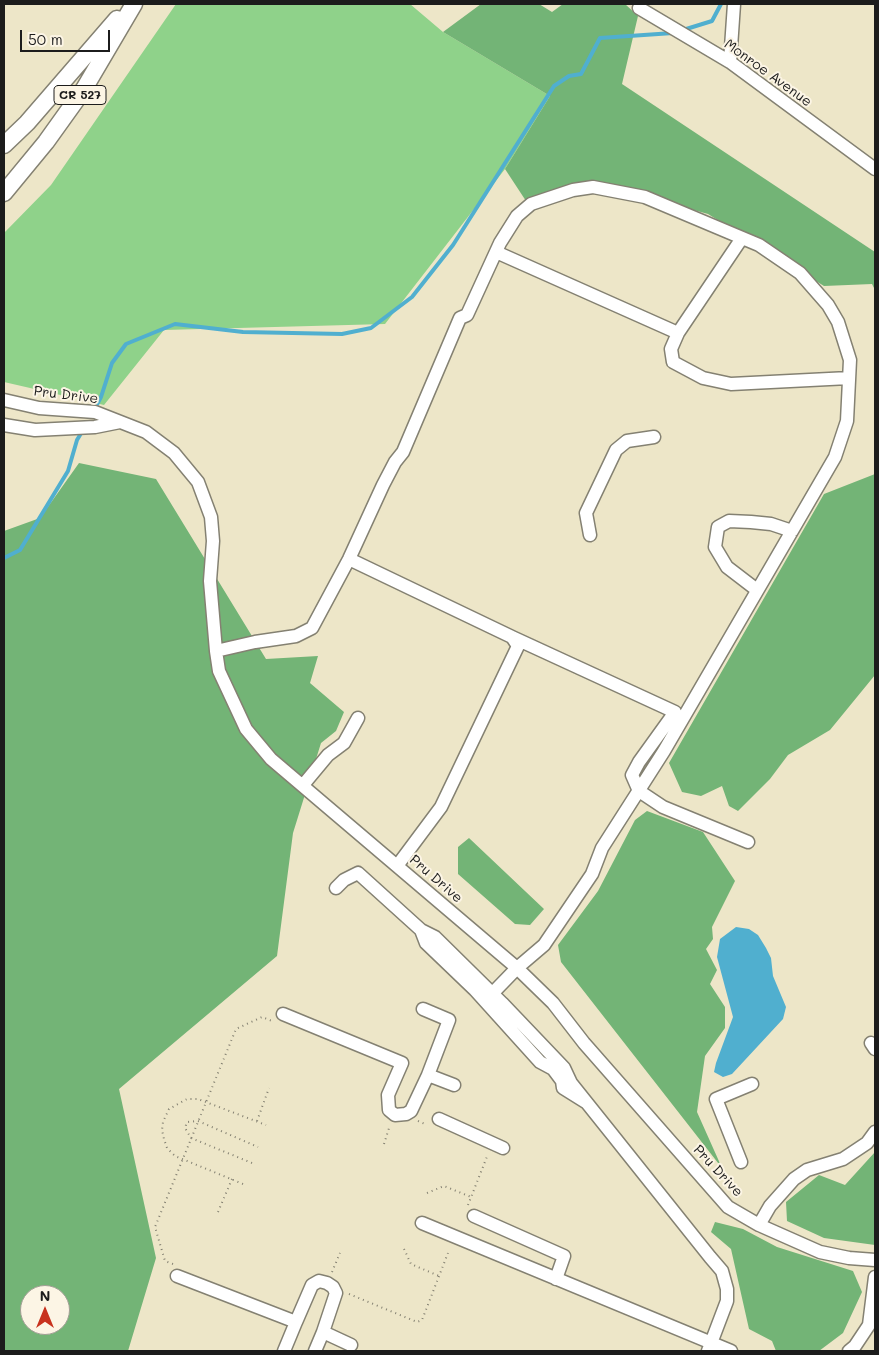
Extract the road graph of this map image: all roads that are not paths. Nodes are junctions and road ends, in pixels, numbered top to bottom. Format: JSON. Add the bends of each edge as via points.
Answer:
{"nodes":[{"id":1,"x":130,"y":4,"type":"edge"},
{"id":2,"x":134,"y":4,"type":"edge"},
{"id":3,"x":734,"y":4,"type":"edge"},
{"id":4,"x":639,"y":8,"type":"dead end"},
{"id":5,"x":730,"y":62,"type":"junction"},
{"id":6,"x":4,"y":145,"type":"edge"},
{"id":7,"x":875,"y":166,"type":"edge"},
{"id":8,"x":875,"y":169,"type":"edge"},
{"id":9,"x":4,"y":193,"type":"edge"},
{"id":10,"x":742,"y":238,"type":"junction"},
{"id":11,"x":496,"y":252,"type":"junction"},
{"id":12,"x":678,"y":333,"type":"junction"},
{"id":13,"x":849,"y":378,"type":"junction"},
{"id":14,"x":4,"y":400,"type":"edge"},
{"id":15,"x":123,"y":422,"type":"junction"},
{"id":16,"x":4,"y":425,"type":"edge"},
{"id":17,"x":654,"y":437,"type":"dead end"},
{"id":18,"x":792,"y":531,"type":"junction"},
{"id":19,"x":590,"y":534,"type":"dead end"},
{"id":20,"x":349,"y":559,"type":"junction"},
{"id":21,"x":757,"y":590,"type":"junction"},
{"id":22,"x":512,"y":637,"type":"junction"},
{"id":23,"x":216,"y":651,"type":"junction"},
{"id":24,"x":358,"y":718,"type":"dead end"},
{"id":25,"x":303,"y":785,"type":"junction"},
{"id":26,"x":639,"y":791,"type":"junction"},
{"id":27,"x":748,"y":842,"type":"dead end"},
{"id":28,"x":396,"y":866,"type":"junction"},
{"id":29,"x":336,"y":888,"type":"dead end"},
{"id":30,"x":517,"y":968,"type":"junction"},
{"id":31,"x":489,"y":997,"type":"junction"},
{"id":32,"x":423,"y":1009,"type":"dead end"},
{"id":33,"x":282,"y":1019,"type":"road end"},
{"id":34,"x":428,"y":1075,"type":"junction"},
{"id":35,"x":752,"y":1084,"type":"dead end"},
{"id":36,"x":454,"y":1085,"type":"dead end"},
{"id":37,"x":435,"y":1122,"type":"road end"},
{"id":38,"x":875,"y":1132,"type":"edge"},
{"id":39,"x":503,"y":1148,"type":"dead end"},
{"id":40,"x":741,"y":1162,"type":"dead end"},
{"id":41,"x":469,"y":1214,"type":"road end"},
{"id":42,"x":422,"y":1223,"type":"dead end"},
{"id":43,"x":759,"y":1226,"type":"junction"},
{"id":44,"x":875,"y":1260,"type":"edge"},
{"id":45,"x":175,"y":1270,"type":"road end"},
{"id":46,"x":875,"y":1277,"type":"edge"},
{"id":47,"x":556,"y":1279,"type":"junction"},
{"id":48,"x":296,"y":1322,"type":"junction"},
{"id":49,"x":323,"y":1332,"type":"junction"},
{"id":50,"x":351,"y":1345,"type":"dead end"},
{"id":51,"x":710,"y":1347,"type":"edge"},
{"id":52,"x":284,"y":1351,"type":"edge"},
{"id":53,"x":315,"y":1351,"type":"edge"},
{"id":54,"x":731,"y":1351,"type":"edge"},
{"id":55,"x":849,"y":1351,"type":"edge"}],
"edges":[{"from":1,"to":6,"type":"main road","number":"CR 527"},
{"from":2,"to":9,"type":"main road","number":"CR 527","via":[[84,89]]},
{"from":3,"to":5,"type":"street"},
{"from":4,"to":5,"type":"street","name":"Monroe Avenue"},
{"from":5,"to":8,"type":"street","name":"Monroe Avenue"},
{"from":7,"to":8,"type":"street"},
{"from":10,"to":11,"type":"street","via":[[646,197],[593,187],[531,204],[517,216]]},
{"from":10,"to":12,"type":"street"},
{"from":10,"to":13,"type":"street","via":[[800,273],[828,305],[838,322],[850,360]]},
{"from":11,"to":12,"type":"street"},
{"from":11,"to":20,"type":"street","via":[[467,315],[460,318],[403,452],[382,485]]},
{"from":12,"to":13,"type":"street","via":[[671,349],[673,362],[703,378],[731,384]]},
{"from":13,"to":18,"type":"street","via":[[847,421],[835,457]]},
{"from":14,"to":15,"type":"street","name":"Pru Drive","via":[[39,408],[95,412]]},
{"from":15,"to":16,"type":"street","name":"Pru Drive","via":[[35,430]]},
{"from":15,"to":23,"type":"street","name":"Pru Drive","via":[[146,432],[174,453],[191,472],[203,493],[212,529],[210,581]]},
{"from":17,"to":19,"type":"street","via":[[627,441],[616,450],[586,513]]},
{"from":18,"to":21,"type":"street"},
{"from":18,"to":21,"type":"street","via":[[772,524],[751,522],[729,521],[718,527],[716,547],[727,567]]},
{"from":20,"to":22,"type":"street"},
{"from":20,"to":23,"type":"street","via":[[312,628],[296,636]]},
{"from":21,"to":26,"type":"street"},
{"from":22,"to":26,"type":"street","via":[[675,712],[632,775]]},
{"from":22,"to":28,"type":"street","via":[[518,646],[441,807]]},
{"from":23,"to":25,"type":"street","name":"Pru Drive","via":[[219,671],[246,729],[271,759]]},
{"from":24,"to":25,"type":"street","via":[[344,743],[328,755]]},
{"from":25,"to":28,"type":"street","name":"Pru Drive"},
{"from":26,"to":27,"type":"street","via":[[663,807]]},
{"from":26,"to":30,"type":"street","via":[[602,848],[592,874],[544,945]]},
{"from":28,"to":30,"type":"street","name":"Pru Drive"},
{"from":29,"to":31,"type":"street","via":[[358,873],[421,930],[435,937]]},
{"from":30,"to":31,"type":"street"},
{"from":30,"to":43,"type":"street","name":"Pru Drive","via":[[552,1003],[728,1207]]},
{"from":31,"to":51,"type":"street","via":[[564,1068],[571,1083],[722,1271],[727,1301]]},
{"from":32,"to":34,"type":"street","via":[[450,1020]]},
{"from":33,"to":34,"type":"street","via":[[402,1063],[388,1095],[389,1110],[395,1115],[411,1111]]},
{"from":34,"to":36,"type":"street"},
{"from":35,"to":40,"type":"street","via":[[716,1099]]},
{"from":37,"to":39,"type":"street"},
{"from":38,"to":43,"type":"street","via":[[843,1159],[807,1170],[794,1179],[770,1206]]},
{"from":41,"to":47,"type":"street","via":[[564,1256]]},
{"from":42,"to":47,"type":"street"},
{"from":43,"to":44,"type":"street","name":"Pru Drive","via":[[820,1252]]},
{"from":45,"to":48,"type":"street"},
{"from":46,"to":55,"type":"street","via":[[869,1325]]},
{"from":47,"to":51,"type":"street"},
{"from":48,"to":49,"type":"street","via":[[312,1285],[319,1281],[327,1282],[336,1293]]},
{"from":48,"to":52,"type":"street"},
{"from":49,"to":50,"type":"street"},
{"from":49,"to":53,"type":"street"},
{"from":51,"to":54,"type":"street"}]}
